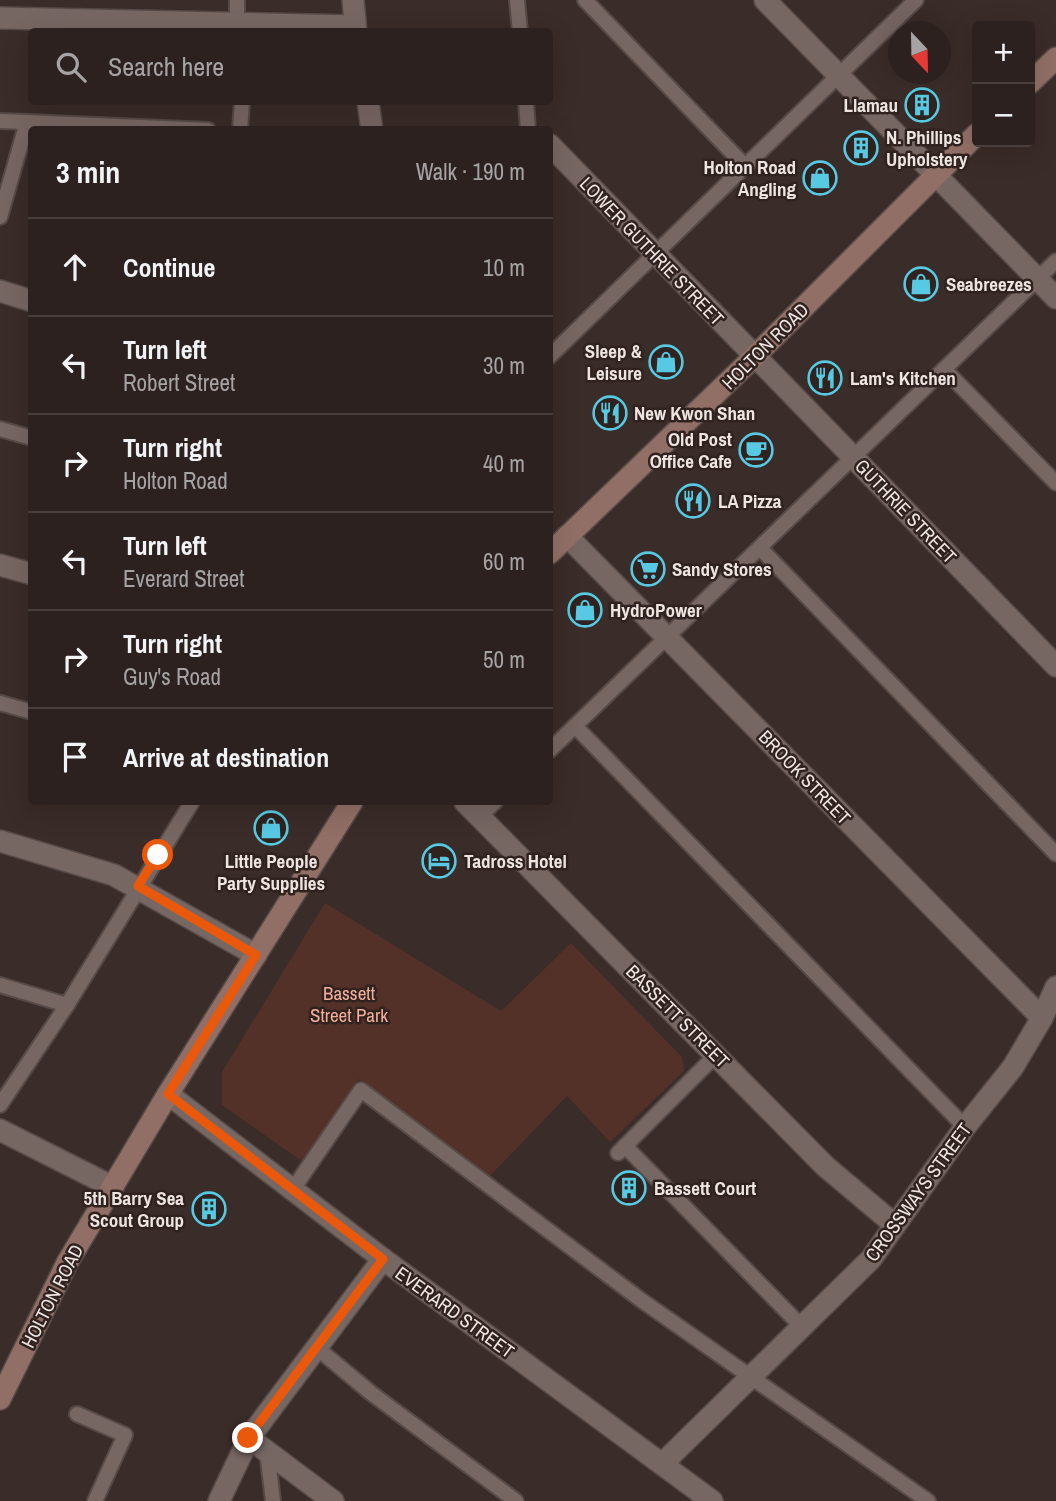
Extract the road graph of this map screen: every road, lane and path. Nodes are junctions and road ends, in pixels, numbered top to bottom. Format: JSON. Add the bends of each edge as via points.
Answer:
{"nodes":[{"id":1,"x":237,"y":0,"type":"edge"},
{"id":2,"x":353,"y":0,"type":"edge"},
{"id":3,"x":517,"y":0,"type":"edge"},
{"id":4,"x":585,"y":0,"type":"edge"},
{"id":5,"x":765,"y":0,"type":"edge"},
{"id":6,"x":916,"y":0,"type":"edge"},
{"id":7,"x":0,"y":18,"type":"edge"},
{"id":8,"x":242,"y":26,"type":"edge"},
{"id":9,"x":317,"y":28,"type":"edge"},
{"id":10,"x":355,"y":28,"type":"edge"},
{"id":11,"x":520,"y":28,"type":"edge"},
{"id":12,"x":1056,"y":58,"type":"edge"},
{"id":13,"x":839,"y":75,"type":"junction"},
{"id":14,"x":1035,"y":78,"type":"edge"},
{"id":15,"x":242,"y":105,"type":"edge"},
{"id":16,"x":368,"y":105,"type":"edge"},
{"id":17,"x":526,"y":105,"type":"edge"},
{"id":18,"x":0,"y":121,"type":"edge"},
{"id":19,"x":27,"y":122,"type":"junction"},
{"id":20,"x":118,"y":126,"type":"edge"},
{"id":21,"x":240,"y":126,"type":"edge"},
{"id":22,"x":371,"y":126,"type":"edge"},
{"id":23,"x":528,"y":126,"type":"edge"},
{"id":24,"x":972,"y":139,"type":"edge"},
{"id":25,"x":553,"y":148,"type":"edge"},
{"id":26,"x":745,"y":166,"type":"junction"},
{"id":27,"x":936,"y":174,"type":"junction"},
{"id":28,"x":0,"y":217,"type":"edge"},
{"id":29,"x":655,"y":253,"type":"junction"},
{"id":30,"x":1056,"y":261,"type":"edge"},
{"id":31,"x":1037,"y":279,"type":"junction"},
{"id":32,"x":0,"y":292,"type":"edge"},
{"id":33,"x":1056,"y":298,"type":"edge"},
{"id":34,"x":28,"y":300,"type":"edge"},
{"id":35,"x":553,"y":353,"type":"edge"},
{"id":36,"x":755,"y":356,"type":"junction"},
{"id":37,"x":944,"y":369,"type":"junction"},
{"id":38,"x":0,"y":429,"type":"edge"},
{"id":39,"x":28,"y":437,"type":"edge"},
{"id":40,"x":853,"y":456,"type":"junction"},
{"id":41,"x":1056,"y":483,"type":"edge"},
{"id":42,"x":567,"y":536,"type":"junction"},
{"id":43,"x":760,"y":548,"type":"junction"},
{"id":44,"x":553,"y":550,"type":"edge"},
{"id":45,"x":0,"y":565,"type":"edge"},
{"id":46,"x":28,"y":573,"type":"edge"},
{"id":47,"x":667,"y":637,"type":"junction"},
{"id":48,"x":1056,"y":666,"type":"edge"},
{"id":49,"x":0,"y":703,"type":"edge"},
{"id":50,"x":28,"y":711,"type":"edge"},
{"id":51,"x":575,"y":726,"type":"junction"},
{"id":52,"x":553,"y":747,"type":"edge"},
{"id":53,"x":190,"y":805,"type":"edge"},
{"id":54,"x":350,"y":805,"type":"edge"},
{"id":55,"x":480,"y":806,"type":"edge"},
{"id":56,"x":0,"y":841,"type":"edge"},
{"id":57,"x":1056,"y":854,"type":"edge"},
{"id":58,"x":138,"y":886,"type":"junction"},
{"id":59,"x":256,"y":955,"type":"junction"},
{"id":60,"x":0,"y":985,"type":"edge"},
{"id":61,"x":1056,"y":987,"type":"edge"},
{"id":62,"x":67,"y":1005,"type":"junction"},
{"id":63,"x":1042,"y":1018,"type":"junction"},
{"id":64,"x":716,"y":1055,"type":"junction"},
{"id":65,"x":168,"y":1094,"type":"junction"},
{"id":66,"x":0,"y":1105,"type":"edge"},
{"id":67,"x":965,"y":1127,"type":"junction"},
{"id":68,"x":0,"y":1130,"type":"edge"},
{"id":69,"x":113,"y":1187,"type":"junction"},
{"id":70,"x":293,"y":1189,"type":"junction"},
{"id":71,"x":895,"y":1225,"type":"junction"},
{"id":72,"x":383,"y":1259,"type":"junction"},
{"id":73,"x":802,"y":1327,"type":"junction"},
{"id":74,"x":317,"y":1348,"type":"junction"},
{"id":75,"x":749,"y":1376,"type":"junction"},
{"id":76,"x":0,"y":1399,"type":"edge"},
{"id":77,"x":77,"y":1414,"type":"dead end"},
{"id":78,"x":248,"y":1438,"type":"junction"},
{"id":79,"x":267,"y":1451,"type":"junction"},
{"id":80,"x":662,"y":1464,"type":"junction"},
{"id":81,"x":94,"y":1501,"type":"edge"},
{"id":82,"x":219,"y":1501,"type":"edge"},
{"id":83,"x":273,"y":1501,"type":"edge"},
{"id":84,"x":333,"y":1501,"type":"edge"},
{"id":85,"x":516,"y":1501,"type":"edge"},
{"id":86,"x":712,"y":1501,"type":"edge"},
{"id":87,"x":928,"y":1501,"type":"edge"}],
"edges":[{"from":1,"to":8,"type":"lane"},
{"from":2,"to":10,"type":"street"},
{"from":3,"to":11,"type":"lane"},
{"from":4,"to":26,"type":"lane"},
{"from":5,"to":13,"type":"street"},
{"from":6,"to":13,"type":"lane"},
{"from":7,"to":8,"type":"street"},
{"from":8,"to":9,"type":"street"},
{"from":12,"to":14,"type":"street"},
{"from":13,"to":26,"type":"lane"},
{"from":13,"to":27,"type":"street"},
{"from":15,"to":21,"type":"lane"},
{"from":16,"to":22,"type":"street"},
{"from":17,"to":23,"type":"lane"},
{"from":18,"to":19,"type":"lane"},
{"from":19,"to":20,"type":"lane"},
{"from":19,"to":28,"type":"lane"},
{"from":24,"to":27,"type":"street","name":"HOLTON ROAD"},
{"from":25,"to":29,"type":"street","name":"LOWER GUTHRIE STREET"},
{"from":26,"to":29,"type":"lane"},
{"from":27,"to":31,"type":"street"},
{"from":27,"to":36,"type":"street","name":"HOLTON ROAD"},
{"from":29,"to":35,"type":"lane"},
{"from":29,"to":36,"type":"street","name":"LOWER GUTHRIE STREET"},
{"from":30,"to":31,"type":"lane"},
{"from":31,"to":33,"type":"street"},
{"from":31,"to":37,"type":"lane"},
{"from":32,"to":34,"type":"street"},
{"from":36,"to":40,"type":"street","name":"GUTHRIE STREET"},
{"from":36,"to":42,"type":"street","name":"HOLTON ROAD"},
{"from":37,"to":40,"type":"lane"},
{"from":37,"to":41,"type":"lane"},
{"from":38,"to":39,"type":"lane"},
{"from":40,"to":43,"type":"lane"},
{"from":40,"to":48,"type":"street","name":"GUTHRIE STREET"},
{"from":42,"to":44,"type":"street","name":"HOLTON ROAD"},
{"from":42,"to":47,"type":"street","name":"BROOK STREET"},
{"from":43,"to":47,"type":"lane"},
{"from":43,"to":57,"type":"lane"},
{"from":45,"to":46,"type":"street"},
{"from":47,"to":51,"type":"lane"},
{"from":47,"to":63,"type":"street","name":"BROOK STREET"},
{"from":49,"to":50,"type":"lane"},
{"from":51,"to":52,"type":"lane"},
{"from":51,"to":67,"type":"lane"},
{"from":53,"to":58,"type":"lane"},
{"from":54,"to":59,"type":"street","name":"HOLTON ROAD"},
{"from":55,"to":64,"type":"street","name":"BASSETT STREET"},
{"from":56,"to":58,"type":"street"},
{"from":58,"to":59,"type":"street"},
{"from":58,"to":62,"type":"lane"},
{"from":59,"to":65,"type":"street","name":"HOLTON ROAD"},
{"from":60,"to":62,"type":"lane"},
{"from":61,"to":63,"type":"street","name":"CROSSWAYS STREET"},
{"from":62,"to":66,"type":"lane"},
{"from":63,"to":67,"type":"street","name":"CROSSWAYS STREET","via":[[1013,1067]]},
{"from":64,"to":71,"type":"street","name":"BASSETT STREET","via":[[825,1166]]},
{"from":64,"to":73,"type":"lane","via":[[622,1150]]},
{"from":65,"to":69,"type":"street","name":"HOLTON ROAD"},
{"from":65,"to":70,"type":"street","name":"EVERARD STREET"},
{"from":67,"to":71,"type":"street","name":"CROSSWAYS STREET"},
{"from":68,"to":69,"type":"street"},
{"from":69,"to":76,"type":"street","name":"HOLTON ROAD","via":[[67,1263]]},
{"from":70,"to":72,"type":"street","name":"EVERARD STREET"},
{"from":70,"to":75,"type":"lane","via":[[361,1090]]},
{"from":71,"to":73,"type":"street","name":"CROSSWAYS STREET","via":[[871,1259]]},
{"from":72,"to":74,"type":"street"},
{"from":72,"to":80,"type":"street","name":"EVERARD STREET"},
{"from":73,"to":75,"type":"street","name":"CROSSWAYS STREET"},
{"from":74,"to":78,"type":"street"},
{"from":74,"to":85,"type":"lane"},
{"from":75,"to":80,"type":"street","name":"CROSSWAYS STREET"},
{"from":75,"to":87,"type":"lane"},
{"from":77,"to":81,"type":"lane","via":[[125,1435]]},
{"from":78,"to":79,"type":"street"},
{"from":78,"to":82,"type":"street"},
{"from":79,"to":83,"type":"lane"},
{"from":79,"to":84,"type":"street"},
{"from":80,"to":86,"type":"street","name":"EVERARD STREET"}]}
